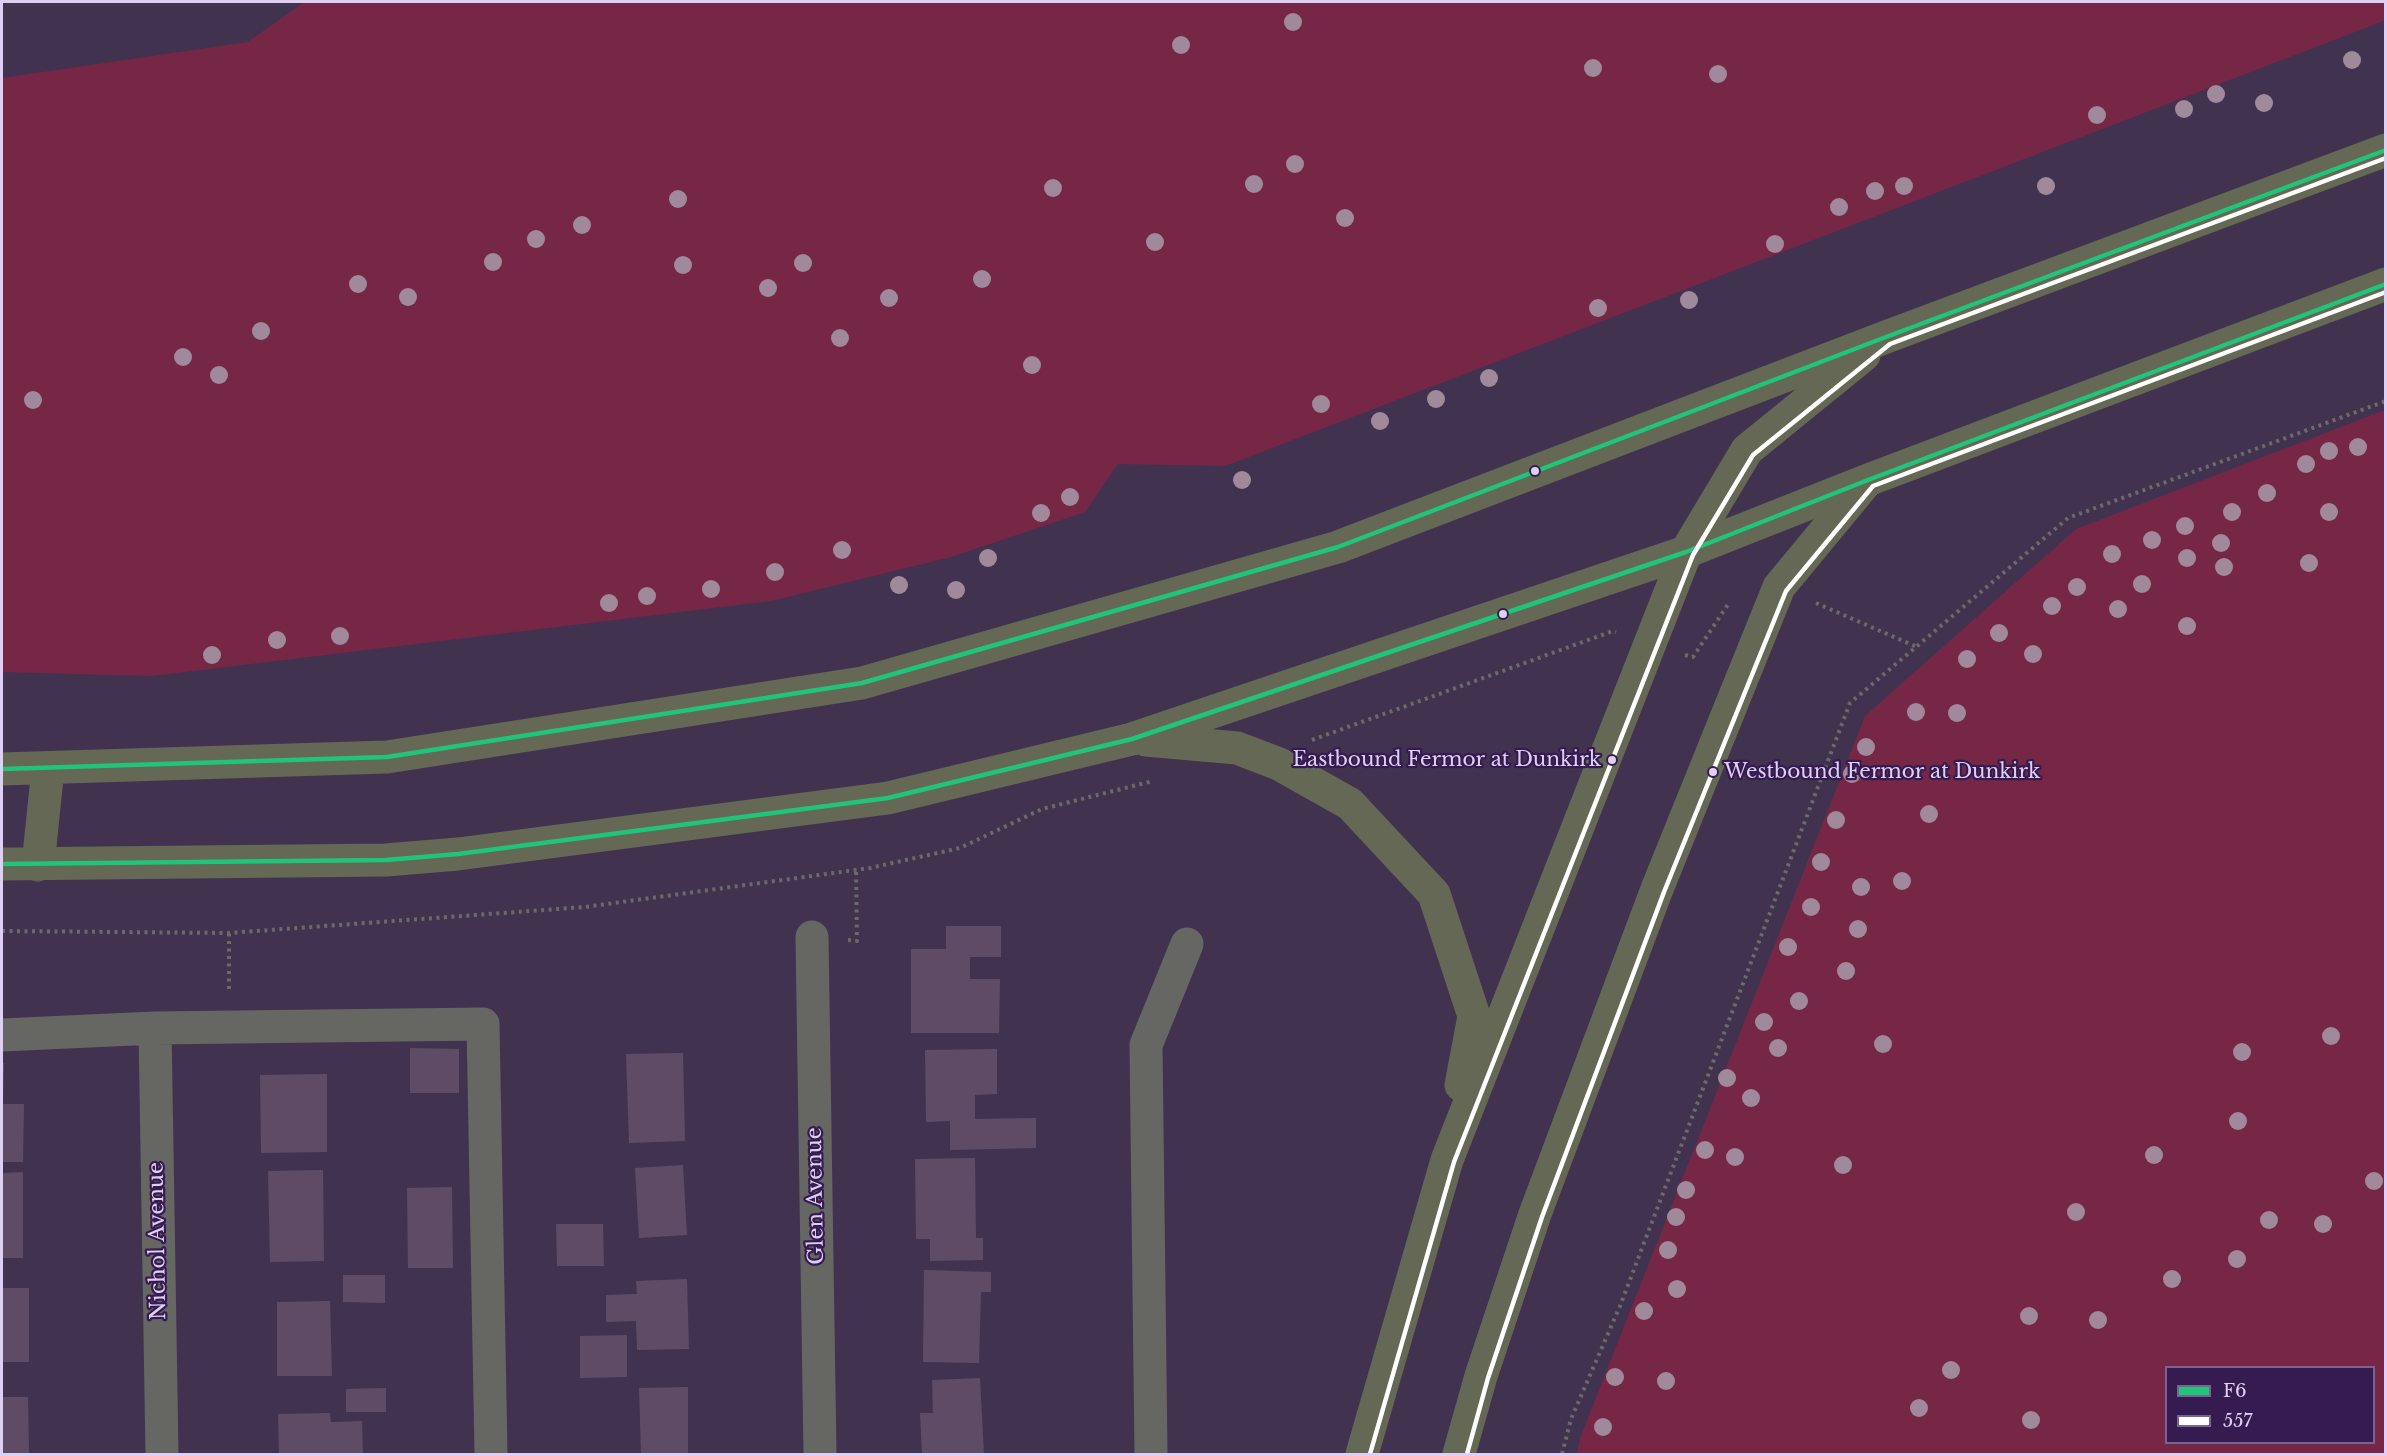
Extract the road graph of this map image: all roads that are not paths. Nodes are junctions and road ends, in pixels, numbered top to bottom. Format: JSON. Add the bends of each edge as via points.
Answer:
{"nodes":[{"id":1,"x":2385,"y":150,"type":"edge"},
{"id":2,"x":2385,"y":284,"type":"edge"},
{"id":3,"x":1886,"y":337,"type":"junction"},
{"id":4,"x":1868,"y":480,"type":"junction"},
{"id":5,"x":1686,"y":552,"type":"junction"},
{"id":6,"x":1132,"y":739,"type":"junction"},
{"id":7,"x":48,"y":768,"type":"junction"},
{"id":8,"x":2,"y":769,"type":"edge"},
{"id":9,"x":2,"y":864,"type":"edge"},
{"id":10,"x":38,"y":865,"type":"junction"},
{"id":11,"x":812,"y":937,"type":"road end"},
{"id":12,"x":1187,"y":944,"type":"dead end"},
{"id":13,"x":155,"y":1028,"type":"junction"},
{"id":14,"x":2,"y":1035,"type":"edge"},
{"id":15,"x":1447,"y":1160,"type":"junction"},
{"id":16,"x":162,"y":1455,"type":"edge"},
{"id":17,"x":491,"y":1455,"type":"edge"},
{"id":18,"x":820,"y":1455,"type":"edge"},
{"id":19,"x":1151,"y":1455,"type":"edge"},
{"id":20,"x":1362,"y":1455,"type":"edge"},
{"id":21,"x":1459,"y":1455,"type":"edge"}],
"edges":[{"from":1,"to":3,"type":"main road"},
{"from":2,"to":4,"type":"main road"},
{"from":3,"to":5,"type":"main road","via":[[1747,450]]},
{"from":3,"to":7,"type":"main road","via":[[1338,547],[862,683],[387,757]]},
{"from":4,"to":5,"type":"main road"},
{"from":4,"to":21,"type":"main road","via":[[1779,587],[1657,889],[1534,1214],[1480,1376]]},
{"from":5,"to":6,"type":"main road"},
{"from":5,"to":15,"type":"main road"},
{"from":6,"to":10,"type":"main road","via":[[888,798],[458,854],[386,860]]},
{"from":6,"to":15,"type":"main road","via":[[1237,748],[1279,764],[1350,804],[1434,894],[1474,1016]]},
{"from":7,"to":8,"type":"main road"},
{"from":7,"to":10,"type":"main road"},
{"from":9,"to":10,"type":"main road"},
{"from":11,"to":18,"type":"street","name":"Glen Avenue"},
{"from":12,"to":19,"type":"street","via":[[1146,1045]]},
{"from":13,"to":14,"type":"street"},
{"from":13,"to":16,"type":"street","name":"Nichol Avenue"},
{"from":13,"to":17,"type":"street","via":[[483,1024]]},
{"from":15,"to":20,"type":"main road"}]}
